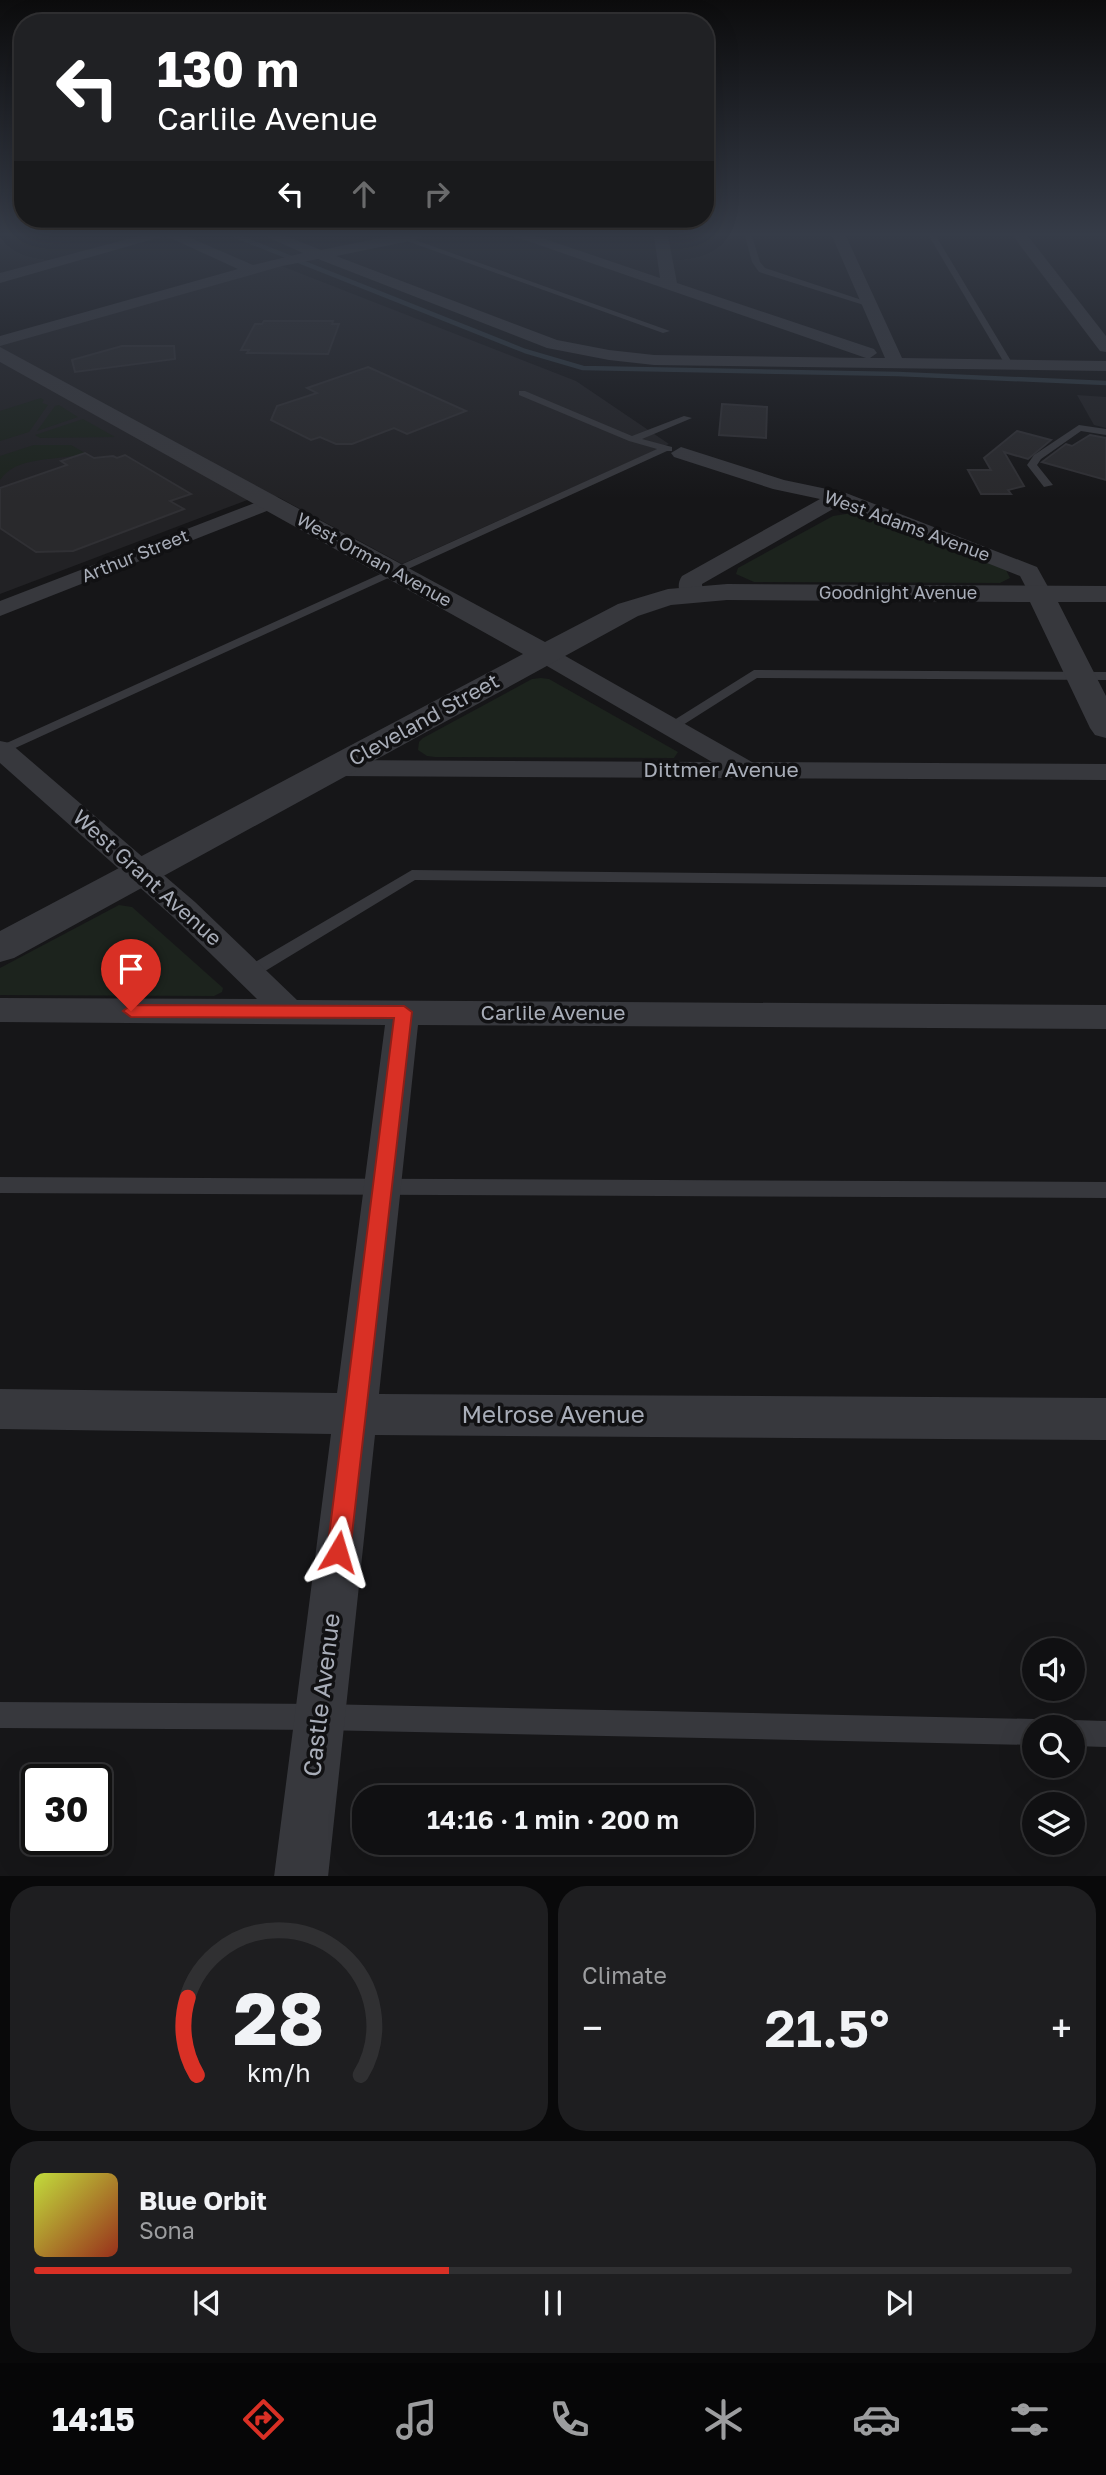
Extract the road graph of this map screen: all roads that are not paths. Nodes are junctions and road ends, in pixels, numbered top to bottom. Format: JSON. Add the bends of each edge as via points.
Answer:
{"nodes":[{"id":1,"x":61,"y":324,"type":"edge"},
{"id":2,"x":497,"y":324,"type":"edge"},
{"id":3,"x":645,"y":324,"type":"edge"},
{"id":4,"x":781,"y":324,"type":"edge"},
{"id":5,"x":879,"y":324,"type":"edge"},
{"id":6,"x":985,"y":324,"type":"edge"},
{"id":7,"x":1088,"y":324,"type":"edge"},
{"id":8,"x":666,"y":331,"type":"dead end"},
{"id":9,"x":0,"y":341,"type":"edge"},
{"id":10,"x":1106,"y":347,"type":"edge"},
{"id":11,"x":0,"y":353,"type":"edge"},
{"id":12,"x":896,"y":363,"type":"junction"},
{"id":13,"x":1010,"y":366,"type":"junction"},
{"id":14,"x":1106,"y":366,"type":"edge"},
{"id":15,"x":522,"y":393,"type":"dead end"},
{"id":16,"x":687,"y":418,"type":"dead end"},
{"id":17,"x":1106,"y":432,"type":"edge"},
{"id":18,"x":632,"y":439,"type":"junction"},
{"id":19,"x":673,"y":450,"type":"junction"},
{"id":20,"x":1048,"y":485,"type":"dead end"},
{"id":21,"x":839,"y":497,"type":"junction"},
{"id":22,"x":271,"y":503,"type":"junction"},
{"id":23,"x":396,"y":572,"type":"junction"},
{"id":24,"x":691,"y":594,"type":"junction"},
{"id":25,"x":1040,"y":594,"type":"junction"},
{"id":26,"x":1106,"y":594,"type":"edge"},
{"id":27,"x":0,"y":609,"type":"edge"},
{"id":28,"x":544,"y":654,"type":"junction"},
{"id":29,"x":1093,"y":676,"type":"edge"},
{"id":30,"x":670,"y":727,"type":"junction"},
{"id":31,"x":1106,"y":728,"type":"edge"},
{"id":32,"x":0,"y":750,"type":"edge"},
{"id":33,"x":337,"y":768,"type":"junction"},
{"id":34,"x":746,"y":770,"type":"junction"},
{"id":35,"x":1106,"y":772,"type":"edge"},
{"id":36,"x":142,"y":872,"type":"junction"},
{"id":37,"x":1106,"y":882,"type":"edge"},
{"id":38,"x":0,"y":948,"type":"edge"},
{"id":39,"x":251,"y":972,"type":"junction"},
{"id":40,"x":0,"y":1010,"type":"edge"},
{"id":41,"x":289,"y":1012,"type":"junction"},
{"id":42,"x":404,"y":1012,"type":"junction"},
{"id":43,"x":1106,"y":1017,"type":"edge"},
{"id":44,"x":0,"y":1185,"type":"edge"},
{"id":45,"x":383,"y":1185,"type":"junction"},
{"id":46,"x":1106,"y":1190,"type":"edge"},
{"id":47,"x":0,"y":1409,"type":"edge"},
{"id":48,"x":355,"y":1414,"type":"junction"},
{"id":49,"x":1106,"y":1419,"type":"edge"},
{"id":50,"x":0,"y":1715,"type":"edge"},
{"id":51,"x":319,"y":1717,"type":"junction"},
{"id":52,"x":1022,"y":1732,"type":"edge"},
{"id":53,"x":1085,"y":1733,"type":"edge"},
{"id":54,"x":1106,"y":1734,"type":"edge"},
{"id":55,"x":301,"y":1876,"type":"edge"}],
"edges":[{"from":1,"to":9,"type":"street"},
{"from":2,"to":12,"type":"street","via":[[553,344],[654,360]]},
{"from":3,"to":8,"type":"lane"},
{"from":4,"to":12,"type":"street"},
{"from":5,"to":12,"type":"street"},
{"from":6,"to":13,"type":"lane"},
{"from":7,"to":10,"type":"street"},
{"from":11,"to":22,"type":"street","name":"West Orman Avenue"},
{"from":12,"to":13,"type":"street"},
{"from":13,"to":14,"type":"street"},
{"from":15,"to":18,"type":"lane"},
{"from":16,"to":18,"type":"lane"},
{"from":17,"to":20,"type":"lane","via":[[1079,428],[1037,457],[1032,465]]},
{"from":18,"to":19,"type":"lane"},
{"from":19,"to":21,"type":"street","name":"West Adams Avenue","via":[[780,485]]},
{"from":19,"to":23,"type":"lane"},
{"from":21,"to":24,"type":"street","via":[[690,581]]},
{"from":21,"to":25,"type":"street","name":"West Adams Avenue","via":[[1029,572]]},
{"from":22,"to":23,"type":"street","name":"West Orman Avenue"},
{"from":22,"to":27,"type":"street","name":"Arthur Street"},
{"from":23,"to":28,"type":"street","name":"West Orman Avenue"},
{"from":23,"to":32,"type":"lane"},
{"from":24,"to":25,"type":"street","name":"Goodnight Avenue"},
{"from":24,"to":28,"type":"street","name":"Cleveland Street","via":[[646,603]]},
{"from":25,"to":26,"type":"street","name":"Goodnight Avenue"},
{"from":25,"to":29,"type":"street"},
{"from":28,"to":30,"type":"street","name":"West Orman Avenue"},
{"from":28,"to":33,"type":"street","name":"Cleveland Street"},
{"from":29,"to":30,"type":"lane","via":[[754,674]]},
{"from":29,"to":31,"type":"street"},
{"from":30,"to":34,"type":"street","name":"West Orman Avenue"},
{"from":32,"to":36,"type":"street","name":"West Grant Avenue"},
{"from":33,"to":34,"type":"street","name":"Dittmer Avenue"},
{"from":33,"to":36,"type":"street","name":"Cleveland Street"},
{"from":34,"to":35,"type":"street","name":"Dittmer Avenue"},
{"from":36,"to":38,"type":"street","name":"Cleveland Street"},
{"from":36,"to":39,"type":"street","name":"West Grant Avenue"},
{"from":37,"to":39,"type":"lane","via":[[412,875]]},
{"from":39,"to":41,"type":"street","name":"West Grant Avenue"},
{"from":40,"to":41,"type":"street","name":"Carlile Avenue"},
{"from":41,"to":42,"type":"street","name":"Carlile Avenue"},
{"from":42,"to":43,"type":"street","name":"Carlile Avenue"},
{"from":42,"to":45,"type":"street","name":"Castle Avenue"},
{"from":44,"to":45,"type":"lane"},
{"from":45,"to":46,"type":"lane"},
{"from":45,"to":48,"type":"street","name":"Castle Avenue"},
{"from":47,"to":48,"type":"street","name":"Melrose Avenue"},
{"from":48,"to":49,"type":"street","name":"Melrose Avenue"},
{"from":48,"to":51,"type":"street","name":"Castle Avenue"},
{"from":50,"to":51,"type":"lane"},
{"from":51,"to":52,"type":"lane"},
{"from":51,"to":55,"type":"street","name":"Castle Avenue"},
{"from":53,"to":54,"type":"lane"}]}
